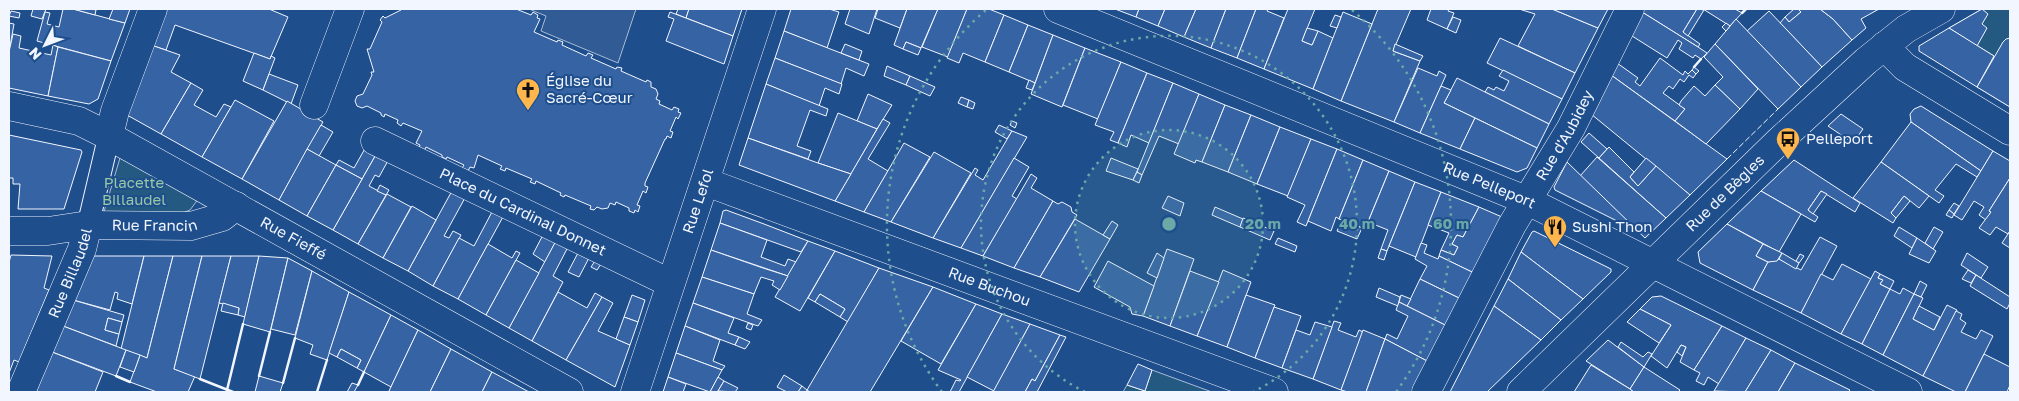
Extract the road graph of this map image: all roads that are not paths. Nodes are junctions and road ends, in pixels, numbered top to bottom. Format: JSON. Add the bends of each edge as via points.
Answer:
{"nodes":[{"id":1,"x":153,"y":9,"type":"edge"},
{"id":2,"x":350,"y":9,"type":"edge"},
{"id":3,"x":762,"y":9,"type":"edge"},
{"id":4,"x":1058,"y":9,"type":"edge"},
{"id":5,"x":1630,"y":9,"type":"edge"},
{"id":6,"x":1941,"y":9,"type":"edge"},
{"id":7,"x":1884,"y":46,"type":"junction"},
{"id":8,"x":314,"y":105,"type":"dead end"},
{"id":9,"x":9,"y":106,"type":"edge"},
{"id":10,"x":2010,"y":131,"type":"edge"},
{"id":11,"x":109,"y":136,"type":"junction"},
{"id":12,"x":375,"y":141,"type":"dead end"},
{"id":13,"x":706,"y":182,"type":"junction"},
{"id":14,"x":1528,"y":201,"type":"junction"},
{"id":15,"x":236,"y":206,"type":"junction"},
{"id":16,"x":88,"y":225,"type":"junction"},
{"id":17,"x":9,"y":231,"type":"edge"},
{"id":18,"x":1654,"y":263,"type":"junction"},
{"id":19,"x":670,"y":283,"type":"junction"},
{"id":20,"x":21,"y":392,"type":"edge"},
{"id":21,"x":569,"y":392,"type":"edge"},
{"id":22,"x":635,"y":392,"type":"edge"},
{"id":23,"x":1274,"y":392,"type":"edge"},
{"id":24,"x":1426,"y":392,"type":"edge"},
{"id":25,"x":1521,"y":392,"type":"edge"},
{"id":26,"x":1908,"y":392,"type":"edge"}],
"edges":[{"from":1,"to":11,"type":"street","name":"Rue Billaudel","via":[[115,111]]},
{"from":2,"to":8,"type":"street"},
{"from":3,"to":13,"type":"street","name":"Rue Lefol"},
{"from":4,"to":14,"type":"street","name":"Rue Pelleport"},
{"from":5,"to":14,"type":"street","name":"Rue d'Aubidey","via":[[1571,128]]},
{"from":6,"to":7,"type":"street","name":"Rue de Bègles"},
{"from":7,"to":10,"type":"street","via":[[1905,67]]},
{"from":7,"to":18,"type":"street","name":"Rue de Bègles","via":[[1779,141]]},
{"from":9,"to":11,"type":"street","name":"Rue Fieffé","via":[[79,121]]},
{"from":11,"to":15,"type":"street","name":"Rue Fieffé"},
{"from":11,"to":16,"type":"street","name":"Rue Billaudel"},
{"from":12,"to":19,"type":"street","name":"Place du Cardinal Donnet"},
{"from":13,"to":19,"type":"street","name":"Rue Lefol"},
{"from":13,"to":23,"type":"street","name":"Rue Buchou"},
{"from":14,"to":18,"type":"street","name":"Rue Pelleport"},
{"from":14,"to":24,"type":"street","name":"Rue d'Aubidey","via":[[1512,225]]},
{"from":15,"to":16,"type":"street","name":"Rue Francin","via":[[222,217],[191,226]]},
{"from":15,"to":21,"type":"street","name":"Rue Fieffé"},
{"from":16,"to":17,"type":"street","name":"Rue Francin","via":[[48,231]]},
{"from":16,"to":20,"type":"street","name":"Rue Billaudel","via":[[82,249]]},
{"from":18,"to":25,"type":"street","name":"Rue de Bègles"},
{"from":18,"to":26,"type":"street","name":"Rue Pelleport"},
{"from":19,"to":22,"type":"street","name":"Rue Lefol"}]}
